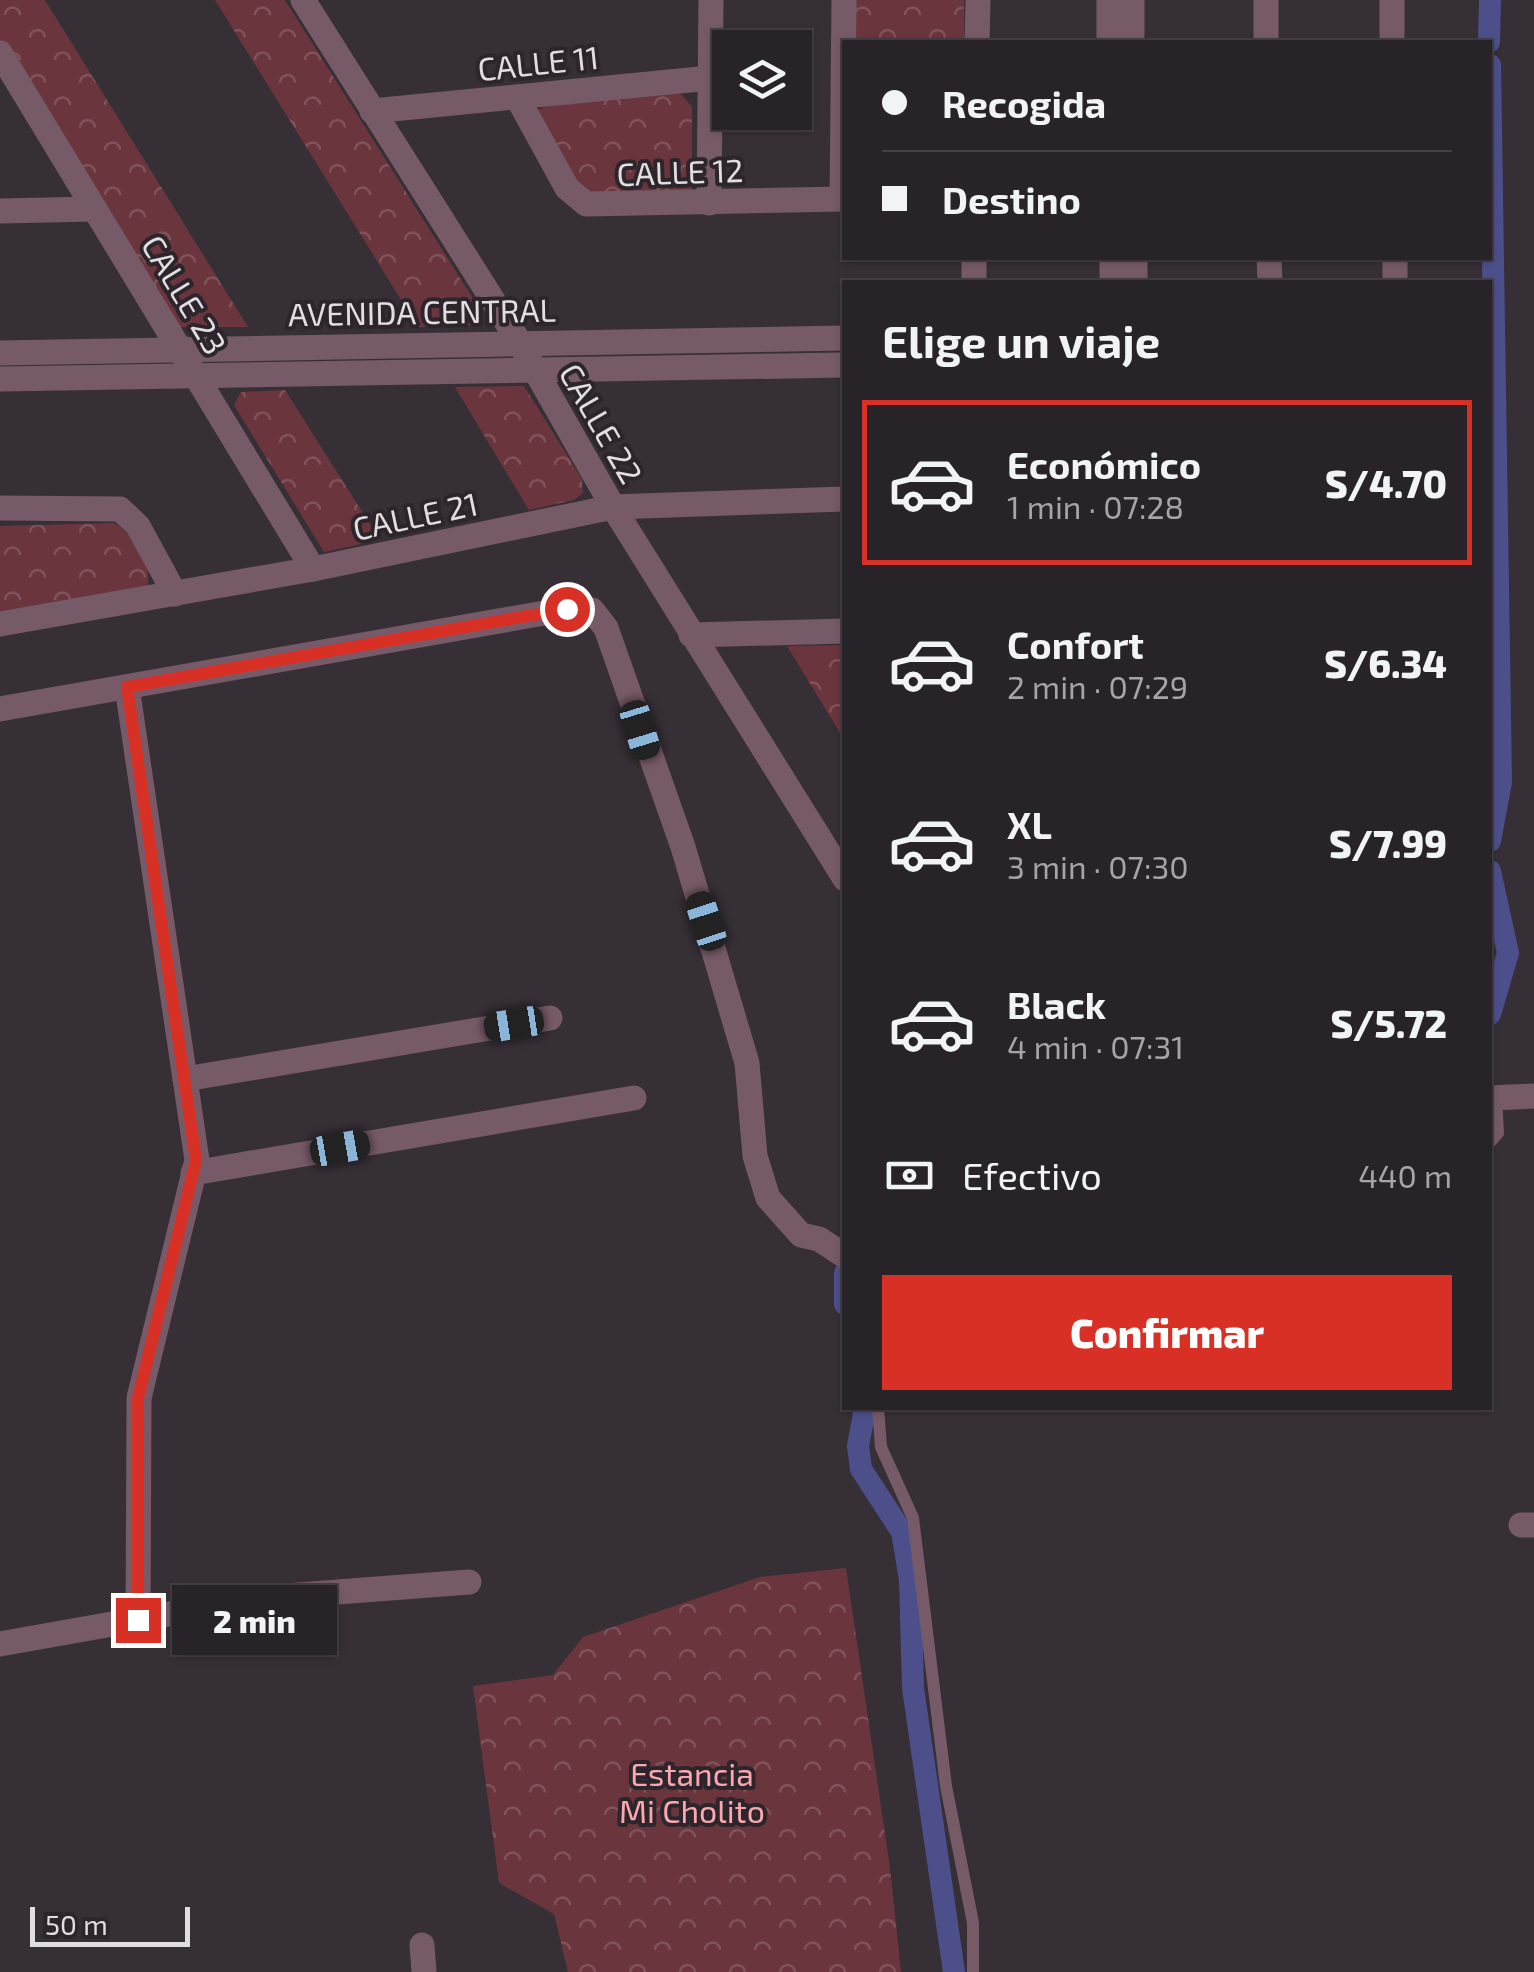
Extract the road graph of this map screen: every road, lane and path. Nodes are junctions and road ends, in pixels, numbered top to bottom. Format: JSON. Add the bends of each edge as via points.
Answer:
{"nodes":[{"id":1,"x":303,"y":0,"type":"edge"},
{"id":2,"x":711,"y":0,"type":"edge"},
{"id":3,"x":844,"y":0,"type":"edge"},
{"id":4,"x":978,"y":0,"type":"edge"},
{"id":5,"x":1109,"y":0,"type":"edge"},
{"id":6,"x":1132,"y":0,"type":"edge"},
{"id":7,"x":1266,"y":0,"type":"edge"},
{"id":8,"x":1392,"y":0,"type":"edge"},
{"id":9,"x":844,"y":40,"type":"edge"},
{"id":10,"x":977,"y":40,"type":"edge"},
{"id":11,"x":1109,"y":40,"type":"edge"},
{"id":12,"x":1132,"y":40,"type":"edge"},
{"id":13,"x":1266,"y":40,"type":"edge"},
{"id":14,"x":1392,"y":40,"type":"edge"},
{"id":15,"x":0,"y":53,"type":"edge"},
{"id":16,"x":710,"y":78,"type":"junction"},
{"id":17,"x":8,"y":80,"type":"edge"},
{"id":18,"x":517,"y":97,"type":"junction"},
{"id":19,"x":372,"y":111,"type":"junction"},
{"id":20,"x":842,"y":199,"type":"edge"},
{"id":21,"x":709,"y":202,"type":"junction"},
{"id":22,"x":95,"y":209,"type":"junction"},
{"id":23,"x":0,"y":211,"type":"edge"},
{"id":24,"x":842,"y":338,"type":"edge"},
{"id":25,"x":518,"y":340,"type":"junction"},
{"id":26,"x":181,"y":349,"type":"junction"},
{"id":27,"x":0,"y":353,"type":"edge"},
{"id":28,"x":842,"y":365,"type":"edge"},
{"id":29,"x":534,"y":370,"type":"junction"},
{"id":30,"x":197,"y":376,"type":"junction"},
{"id":31,"x":0,"y":379,"type":"edge"},
{"id":32,"x":842,"y":499,"type":"edge"},
{"id":33,"x":613,"y":507,"type":"junction"},
{"id":34,"x":0,"y":508,"type":"edge"},
{"id":35,"x":313,"y":570,"type":"junction"},
{"id":36,"x":176,"y":594,"type":"junction"},
{"id":37,"x":0,"y":624,"type":"edge"},
{"id":38,"x":842,"y":631,"type":"edge"},
{"id":39,"x":691,"y":635,"type":"junction"},
{"id":40,"x":127,"y":687,"type":"junction"},
{"id":41,"x":0,"y":709,"type":"edge"},
{"id":42,"x":842,"y":874,"type":"edge"},
{"id":43,"x":550,"y":1018,"type":"dead end"},
{"id":44,"x":185,"y":1079,"type":"junction"},
{"id":45,"x":1534,"y":1096,"type":"edge"},
{"id":46,"x":634,"y":1098,"type":"dead end"},
{"id":47,"x":1493,"y":1098,"type":"edge"},
{"id":48,"x":1492,"y":1140,"type":"edge"},
{"id":49,"x":194,"y":1173,"type":"junction"},
{"id":50,"x":842,"y":1254,"type":"edge"},
{"id":51,"x":878,"y":1410,"type":"edge"},
{"id":52,"x":469,"y":1582,"type":"dead end"},
{"id":53,"x":138,"y":1620,"type":"junction"},
{"id":54,"x":0,"y":1644,"type":"edge"},
{"id":55,"x":422,"y":1945,"type":"dead end"},
{"id":56,"x":424,"y":1972,"type":"edge"},
{"id":57,"x":973,"y":1972,"type":"edge"}],
"edges":[{"from":1,"to":19,"type":"street","name":"CALLE 22"},
{"from":2,"to":16,"type":"street"},
{"from":3,"to":9,"type":"street"},
{"from":4,"to":10,"type":"street"},
{"from":5,"to":11,"type":"street"},
{"from":6,"to":12,"type":"street"},
{"from":7,"to":13,"type":"street"},
{"from":8,"to":14,"type":"street"},
{"from":15,"to":17,"type":"street","name":"CALLE 23"},
{"from":16,"to":18,"type":"street","name":"CALLE 11"},
{"from":16,"to":21,"type":"street"},
{"from":17,"to":22,"type":"street","name":"CALLE 23"},
{"from":18,"to":19,"type":"street","name":"CALLE 11"},
{"from":18,"to":21,"type":"street","name":"CALLE 12","via":[[579,201]]},
{"from":19,"to":25,"type":"street","name":"CALLE 22"},
{"from":20,"to":21,"type":"street","name":"CALLE 12"},
{"from":22,"to":23,"type":"street"},
{"from":22,"to":26,"type":"street","name":"CALLE 23"},
{"from":24,"to":25,"type":"street","name":"AVENIDA CENTRAL"},
{"from":25,"to":26,"type":"street","name":"AVENIDA CENTRAL"},
{"from":25,"to":29,"type":"street","name":"CALLE 22"},
{"from":26,"to":27,"type":"street","name":"AVENIDA CENTRAL"},
{"from":26,"to":30,"type":"street","name":"CALLE 23"},
{"from":28,"to":29,"type":"street","name":"AVENIDA CENTRAL"},
{"from":29,"to":30,"type":"street","name":"AVENIDA CENTRAL"},
{"from":29,"to":33,"type":"street","name":"CALLE 22"},
{"from":30,"to":31,"type":"street","name":"AVENIDA CENTRAL"},
{"from":30,"to":35,"type":"street","name":"CALLE 23"},
{"from":32,"to":33,"type":"street","name":"CALLE 21"},
{"from":33,"to":35,"type":"street","name":"CALLE 21"},
{"from":33,"to":39,"type":"street","name":"CALLE 22"},
{"from":34,"to":36,"type":"street","via":[[120,509],[138,526]]},
{"from":35,"to":36,"type":"street","name":"CALLE 21"},
{"from":36,"to":37,"type":"street","name":"CALLE 21"},
{"from":38,"to":39,"type":"street"},
{"from":39,"to":42,"type":"street","name":"CALLE 22"},
{"from":40,"to":41,"type":"street"},
{"from":40,"to":44,"type":"street"},
{"from":40,"to":50,"type":"street","via":[[567,609],[592,610],[606,628],[706,921],[747,1063],[755,1156],[768,1198],[801,1235]]},
{"from":43,"to":44,"type":"street"},
{"from":44,"to":49,"type":"street"},
{"from":45,"to":47,"type":"street"},
{"from":46,"to":49,"type":"street"},
{"from":47,"to":48,"type":"lane","via":[[1498,1133]]},
{"from":49,"to":53,"type":"street","via":[[138,1398]]},
{"from":51,"to":57,"type":"lane","via":[[886,1462],[913,1518],[946,1786],[973,1923]]},
{"from":52,"to":53,"type":"street","via":[[259,1598]]},
{"from":53,"to":54,"type":"street"},
{"from":55,"to":56,"type":"street"}]}
